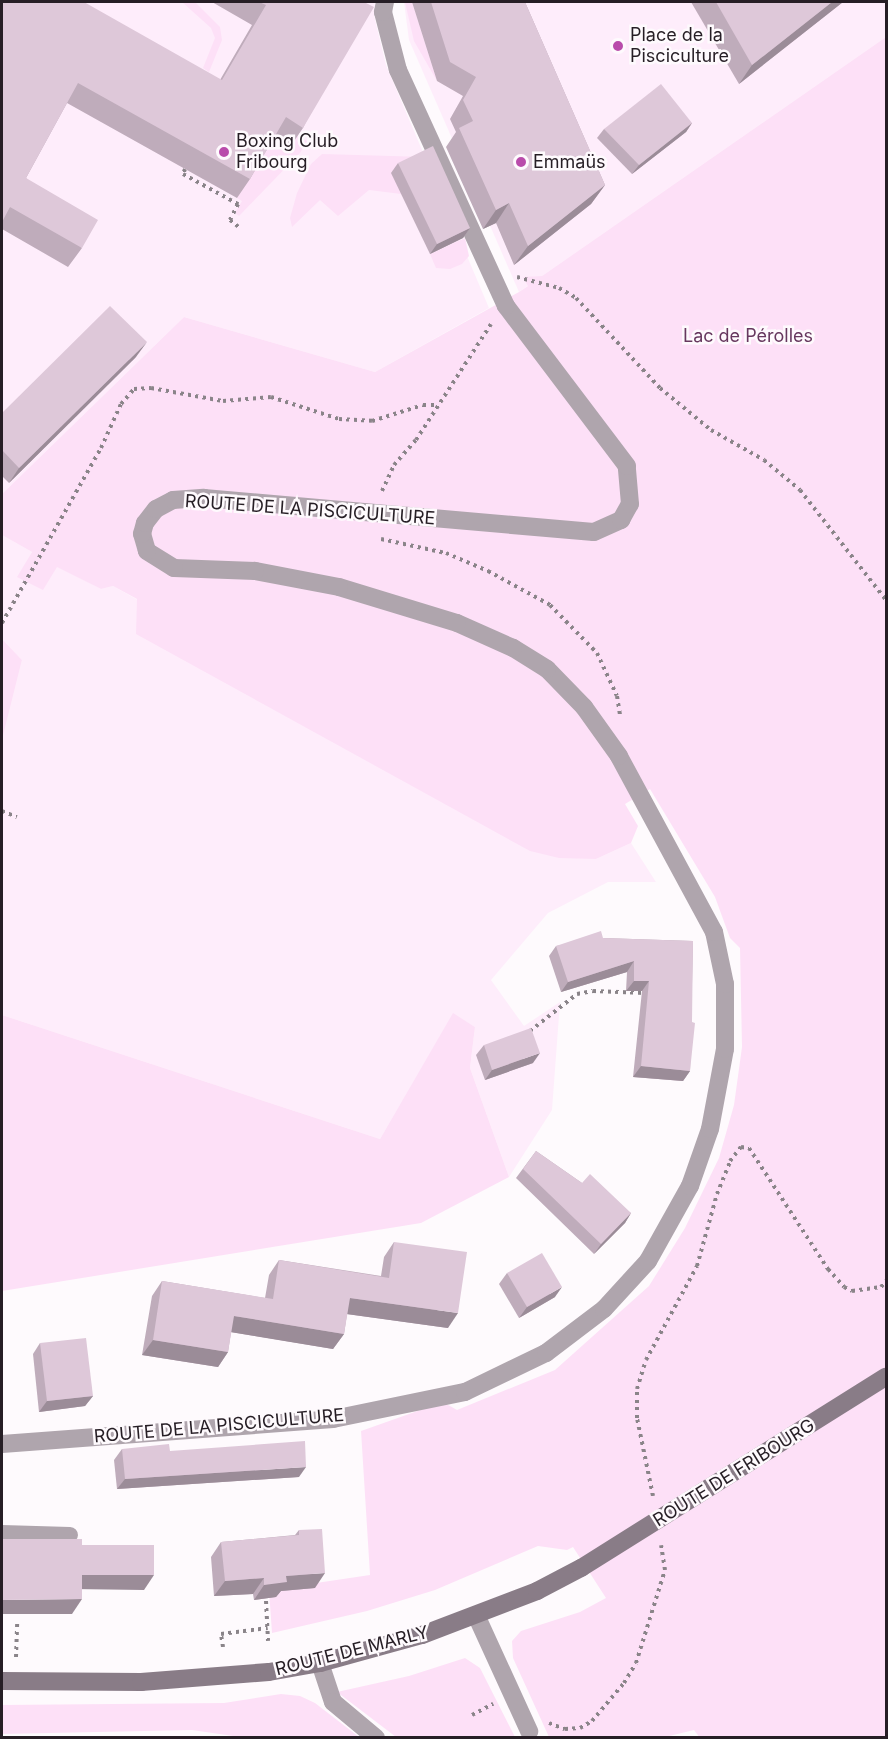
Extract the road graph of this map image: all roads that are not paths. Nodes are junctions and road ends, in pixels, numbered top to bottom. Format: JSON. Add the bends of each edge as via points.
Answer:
{"nodes":[{"id":1,"x":385,"y":2,"type":"edge"},
{"id":2,"x":886,"y":1377,"type":"edge"},
{"id":3,"x":2,"y":1444,"type":"edge"},
{"id":4,"x":2,"y":1533,"type":"edge"},
{"id":5,"x":70,"y":1535,"type":"dead end"},
{"id":6,"x":581,"y":1568,"type":"joint"},
{"id":7,"x":477,"y":1615,"type":"junction"},
{"id":8,"x":320,"y":1663,"type":"junction"},
{"id":9,"x":2,"y":1681,"type":"edge"},
{"id":10,"x":530,"y":1734,"type":"edge"},
{"id":11,"x":376,"y":1737,"type":"edge"}],
"edges":[{"from":1,"to":3,"type":"street","name":"ROUTE DE LA PISCICULTURE","via":[[383,12],[398,70],[506,306],[627,466],[630,504],[621,520],[594,532],[204,498],[173,500],[156,509],[142,534],[147,551],[157,561],[174,568],[255,571],[328,585],[457,623],[513,648],[547,669],[584,707],[619,756],[714,932],[725,984],[725,1049],[710,1129],[690,1186],[648,1261],[604,1309],[546,1353],[465,1392],[333,1419]]},
{"from":2,"to":6,"type":"main road","name":"ROUTE DE FRIBOURG","bridge":true},
{"from":4,"to":5,"type":"lane"},
{"from":6,"to":7,"type":"main road","name":"ROUTE DE MARLY"},
{"from":7,"to":8,"type":"main road","name":"ROUTE DE MARLY","via":[[422,1635]]},
{"from":7,"to":10,"type":"street"},
{"from":8,"to":9,"type":"main road","name":"ROUTE DE MARLY","via":[[269,1672],[152,1681]]},
{"from":8,"to":11,"type":"street","via":[[333,1702]]}]}
